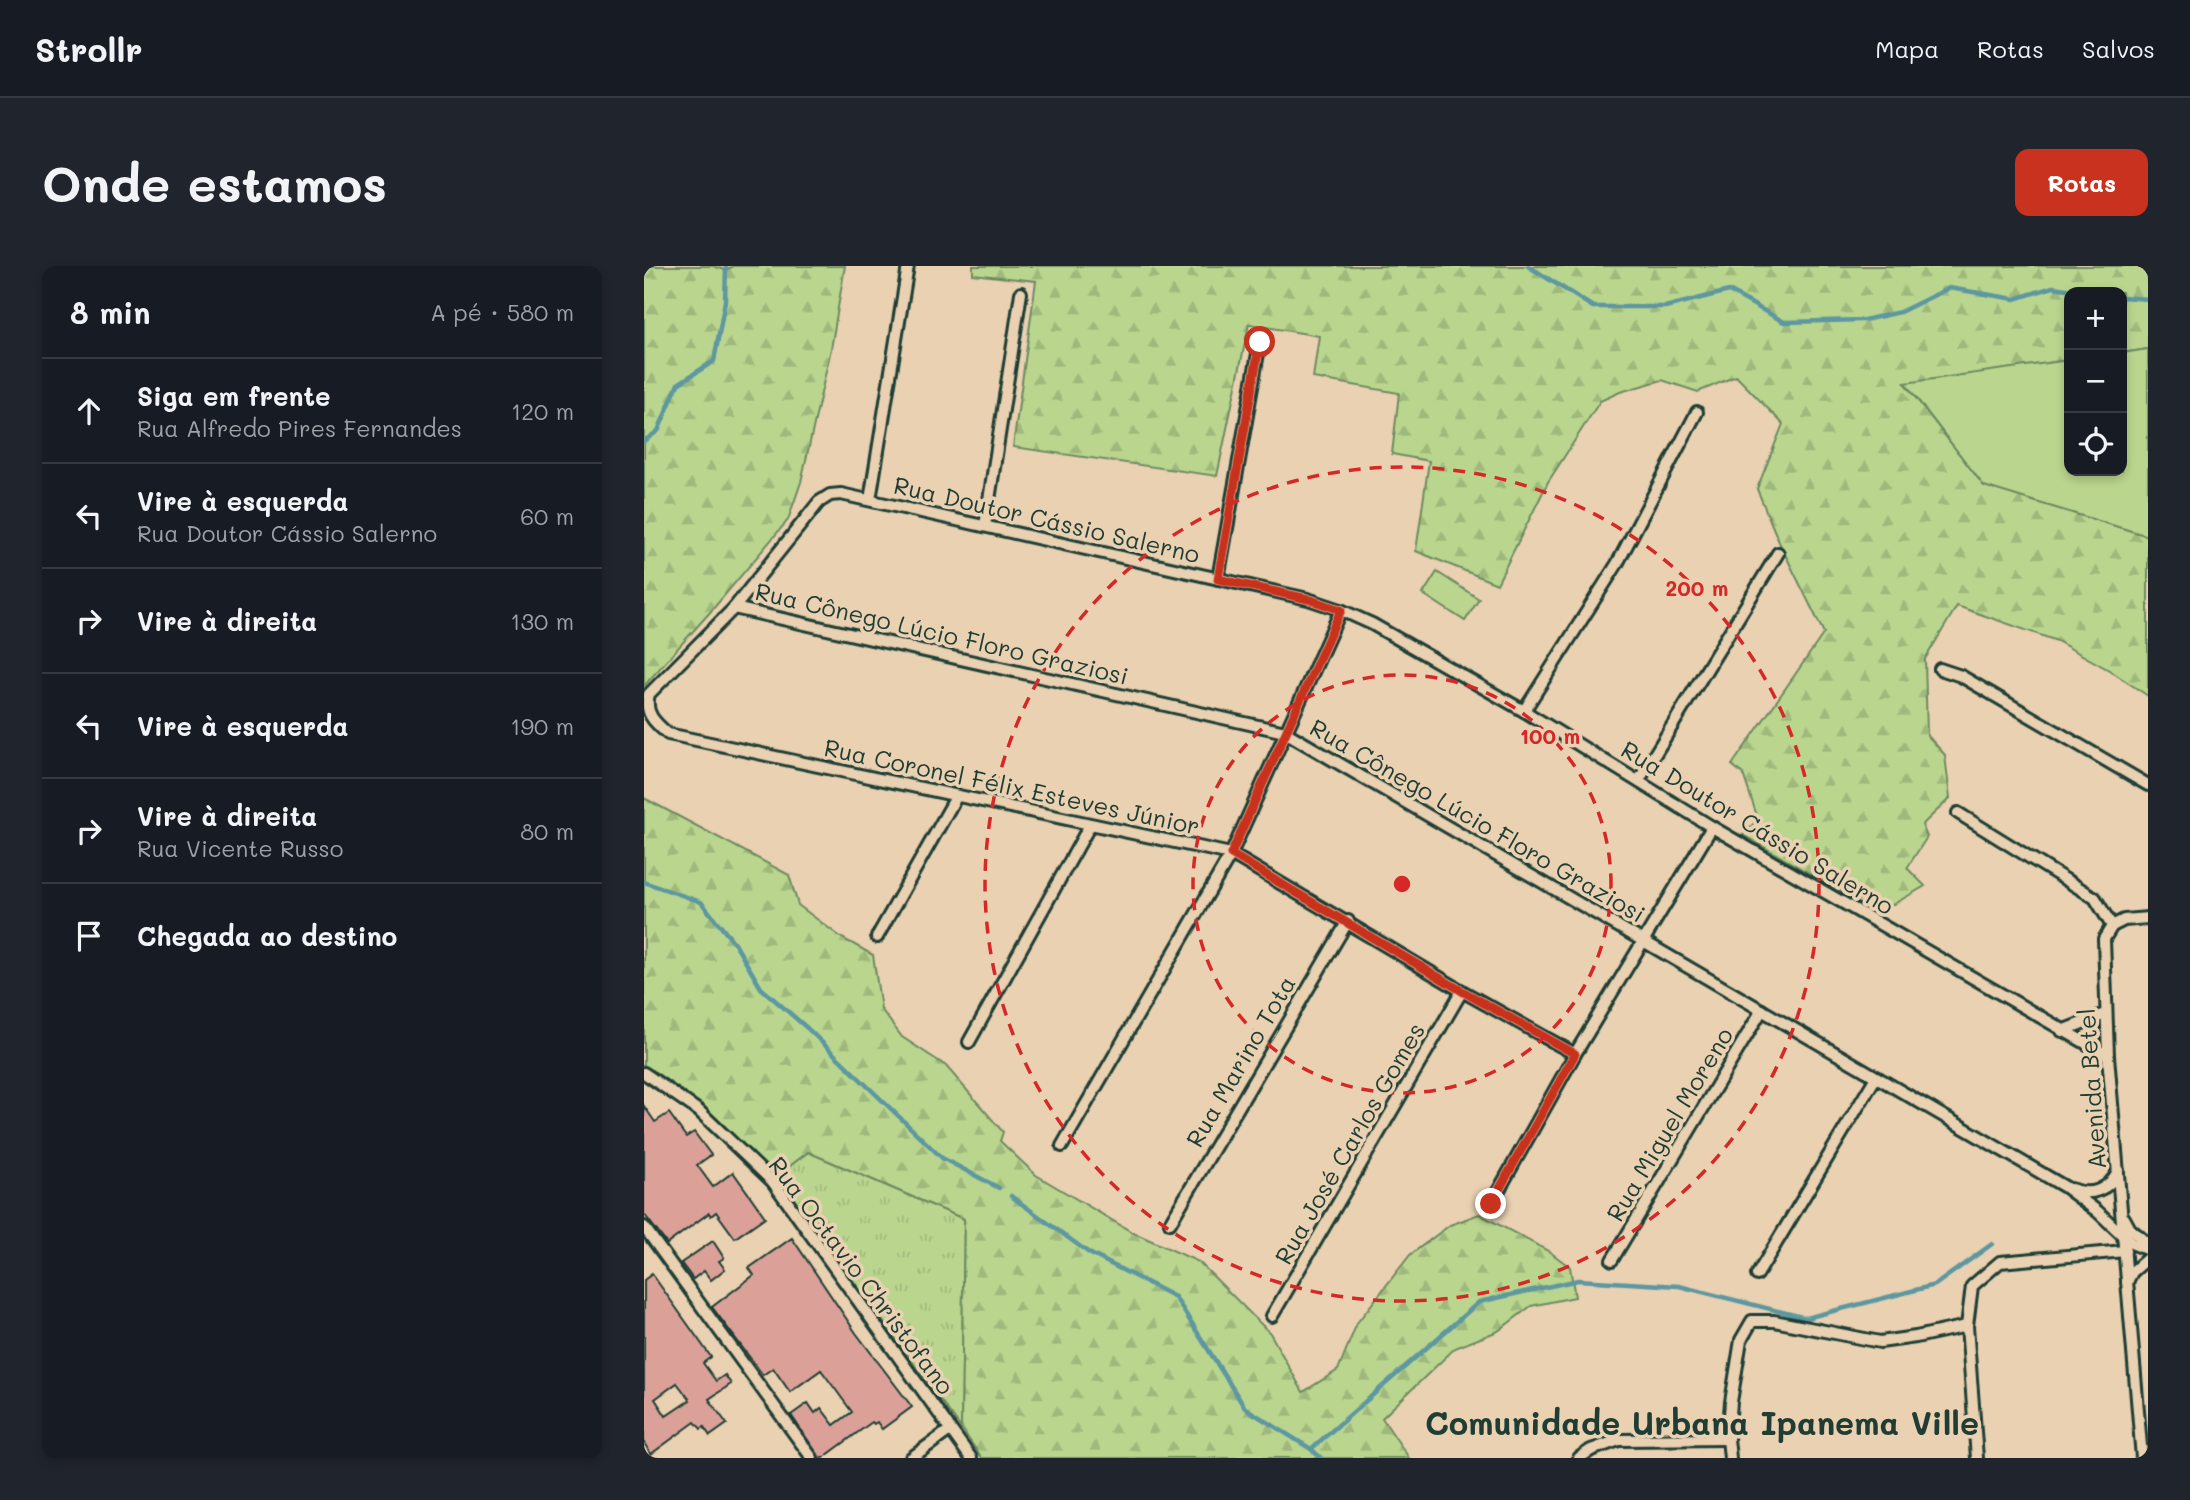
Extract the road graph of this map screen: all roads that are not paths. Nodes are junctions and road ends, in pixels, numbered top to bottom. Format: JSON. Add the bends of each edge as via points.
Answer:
{"nodes":[{"id":1,"x":908,"y":266,"type":"edge"},
{"id":2,"x":1021,"y":293,"type":"dead end"},
{"id":3,"x":1260,"y":342,"type":"dead end"},
{"id":4,"x":1697,"y":412,"type":"dead end"},
{"id":5,"x":870,"y":500,"type":"junction"},
{"id":6,"x":985,"y":526,"type":"junction"},
{"id":7,"x":1778,"y":553,"type":"dead end"},
{"id":8,"x":1218,"y":579,"type":"junction"},
{"id":9,"x":734,"y":608,"type":"junction"},
{"id":10,"x":1341,"y":610,"type":"junction"},
{"id":11,"x":1940,"y":669,"type":"dead end"},
{"id":12,"x":1524,"y":710,"type":"junction"},
{"id":13,"x":1285,"y":732,"type":"junction"},
{"id":14,"x":1639,"y":780,"type":"junction"},
{"id":15,"x":2148,"y":785,"type":"edge"},
{"id":16,"x":956,"y":797,"type":"junction"},
{"id":17,"x":1958,"y":813,"type":"dead end"},
{"id":18,"x":1090,"y":825,"type":"junction"},
{"id":19,"x":1712,"y":827,"type":"junction"},
{"id":20,"x":1231,"y":854,"type":"junction"},
{"id":21,"x":2148,"y":918,"type":"edge"},
{"id":22,"x":1348,"y":921,"type":"junction"},
{"id":23,"x":2112,"y":926,"type":"junction"},
{"id":24,"x":877,"y":937,"type":"dead end"},
{"id":25,"x":1644,"y":942,"type":"junction"},
{"id":26,"x":1462,"y":991,"type":"junction"},
{"id":27,"x":1762,"y":1010,"type":"junction"},
{"id":28,"x":2105,"y":1014,"type":"junction"},
{"id":29,"x":2062,"y":1031,"type":"junction"},
{"id":30,"x":969,"y":1042,"type":"dead end"},
{"id":31,"x":1575,"y":1054,"type":"junction"},
{"id":32,"x":2108,"y":1056,"type":"junction"},
{"id":33,"x":644,"y":1073,"type":"edge"},
{"id":34,"x":1877,"y":1077,"type":"junction"},
{"id":35,"x":1062,"y":1146,"type":"dead end"},
{"id":36,"x":2118,"y":1166,"type":"junction"},
{"id":37,"x":2065,"y":1187,"type":"junction"},
{"id":38,"x":2103,"y":1189,"type":"junction"},
{"id":39,"x":2120,"y":1199,"type":"junction"},
{"id":40,"x":1491,"y":1204,"type":"dead end"},
{"id":41,"x":2122,"y":1215,"type":"junction"},
{"id":42,"x":1170,"y":1223,"type":"dead end"},
{"id":43,"x":644,"y":1227,"type":"edge"},
{"id":44,"x":2124,"y":1238,"type":"junction"},
{"id":45,"x":2148,"y":1244,"type":"edge"},
{"id":46,"x":2125,"y":1251,"type":"junction"},
{"id":47,"x":2148,"y":1251,"type":"edge"},
{"id":48,"x":2148,"y":1258,"type":"edge"},
{"id":49,"x":1612,"y":1259,"type":"dead end"},
{"id":50,"x":1757,"y":1275,"type":"dead end"},
{"id":51,"x":2127,"y":1282,"type":"junction"},
{"id":52,"x":1272,"y":1316,"type":"dead end"},
{"id":53,"x":1967,"y":1326,"type":"junction"},
{"id":54,"x":950,"y":1430,"type":"junction"},
{"id":55,"x":1728,"y":1439,"type":"junction"},
{"id":56,"x":812,"y":1458,"type":"edge"},
{"id":57,"x":911,"y":1458,"type":"edge"},
{"id":58,"x":971,"y":1458,"type":"edge"},
{"id":59,"x":1579,"y":1458,"type":"edge"},
{"id":60,"x":1730,"y":1458,"type":"edge"},
{"id":61,"x":1977,"y":1458,"type":"edge"},
{"id":62,"x":2142,"y":1458,"type":"edge"}],
"edges":[{"from":1,"to":5,"type":"street"},
{"from":2,"to":6,"type":"street"},
{"from":3,"to":8,"type":"street"},
{"from":4,"to":12,"type":"street","via":[[1617,564]]},
{"from":5,"to":6,"type":"street","name":"Rua Doutor Cássio Salerno"},
{"from":5,"to":9,"type":"street","name":"Rua Doutor Cássio Salerno","via":[[841,494],[819,502]]},
{"from":6,"to":8,"type":"street","name":"Rua Doutor Cássio Salerno"},
{"from":7,"to":14,"type":"street"},
{"from":8,"to":10,"type":"street","name":"Rua Doutor Cássio Salerno"},
{"from":9,"to":13,"type":"street","name":"Rua Cônego Lúcio Floro Graziosi"},
{"from":9,"to":16,"type":"street","name":"Rua Coronel Félix Esteves Júnior","via":[[649,694],[649,714],[668,734]]},
{"from":10,"to":12,"type":"street","name":"Rua Doutor Cássio Salerno"},
{"from":10,"to":13,"type":"street"},
{"from":11,"to":15,"type":"street","via":[[1961,676]]},
{"from":12,"to":14,"type":"street","name":"Rua Doutor Cássio Salerno"},
{"from":13,"to":20,"type":"street"},
{"from":13,"to":25,"type":"street","name":"Rua Cônego Lúcio Floro Graziosi"},
{"from":14,"to":19,"type":"street","name":"Rua Doutor Cássio Salerno"},
{"from":16,"to":18,"type":"street","name":"Rua Coronel Félix Esteves Júnior"},
{"from":16,"to":24,"type":"street"},
{"from":17,"to":23,"type":"street","via":[[2095,898]]},
{"from":18,"to":20,"type":"street","name":"Rua Coronel Félix Esteves Júnior"},
{"from":18,"to":30,"type":"street"},
{"from":19,"to":25,"type":"street"},
{"from":19,"to":29,"type":"street","name":"Rua Doutor Cássio Salerno"},
{"from":20,"to":22,"type":"street","name":"Rua Coronel Félix Esteves Júnior"},
{"from":20,"to":35,"type":"street"},
{"from":21,"to":23,"type":"street"},
{"from":22,"to":26,"type":"street","name":"Rua Coronel Félix Esteves Júnior"},
{"from":22,"to":42,"type":"street","name":"Rua Marino Tota"},
{"from":23,"to":28,"type":"street","name":"Avenida Betel","via":[[2104,939]]},
{"from":25,"to":27,"type":"street","name":"Rua Cônego Lúcio Floro Graziosi"},
{"from":25,"to":31,"type":"street"},
{"from":26,"to":31,"type":"street","name":"Rua Coronel Félix Esteves Júnior"},
{"from":26,"to":52,"type":"street","name":"Rua José Carlos Gomes"},
{"from":27,"to":34,"type":"street","name":"Rua Cônego Lúcio Floro Graziosi"},
{"from":27,"to":49,"type":"street","name":"Rua Miguel Moreno"},
{"from":28,"to":29,"type":"street"},
{"from":28,"to":32,"type":"street","name":"Avenida Betel"},
{"from":29,"to":32,"type":"street","name":"Rua Doutor Cássio Salerno"},
{"from":31,"to":40,"type":"street"},
{"from":32,"to":36,"type":"street","name":"Avenida Betel"},
{"from":33,"to":54,"type":"street","name":"Rua Octavio Christofano","via":[[699,1111],[773,1182]]},
{"from":34,"to":37,"type":"street","name":"Rua Cônego Lúcio Floro Graziosi"},
{"from":34,"to":50,"type":"street"},
{"from":36,"to":38,"type":"street"},
{"from":36,"to":39,"type":"street","name":"Avenida Betel"},
{"from":37,"to":38,"type":"street","name":"Rua Cônego Lúcio Floro Graziosi","via":[[2080,1193]]},
{"from":37,"to":44,"type":"street","name":"Rua Cônego Lúcio Floro Graziosi"},
{"from":38,"to":39,"type":"street","name":"Rua Cônego Lúcio Floro Graziosi","via":[[2113,1190]]},
{"from":39,"to":41,"type":"street","name":"Avenida Betel"},
{"from":41,"to":44,"type":"street","name":"Avenida Betel"},
{"from":41,"to":45,"type":"street"},
{"from":43,"to":56,"type":"street"},
{"from":44,"to":46,"type":"street","name":"Avenida Betel"},
{"from":44,"to":47,"type":"street","name":"Rua Cônego Lúcio Floro Graziosi"},
{"from":46,"to":51,"type":"street","name":"Avenida Betel"},
{"from":46,"to":53,"type":"street","via":[[2000,1262],[1972,1286]]},
{"from":48,"to":51,"type":"street"},
{"from":51,"to":62,"type":"street","name":"Avenida Betel"},
{"from":53,"to":55,"type":"street","via":[[1880,1342],[1774,1321],[1752,1321],[1741,1340]]},
{"from":53,"to":61,"type":"street"},
{"from":54,"to":57,"type":"street"},
{"from":54,"to":58,"type":"street","name":"Rua Octavio Christofano"},
{"from":55,"to":59,"type":"street","via":[[1619,1440]]},
{"from":55,"to":60,"type":"street"}]}
